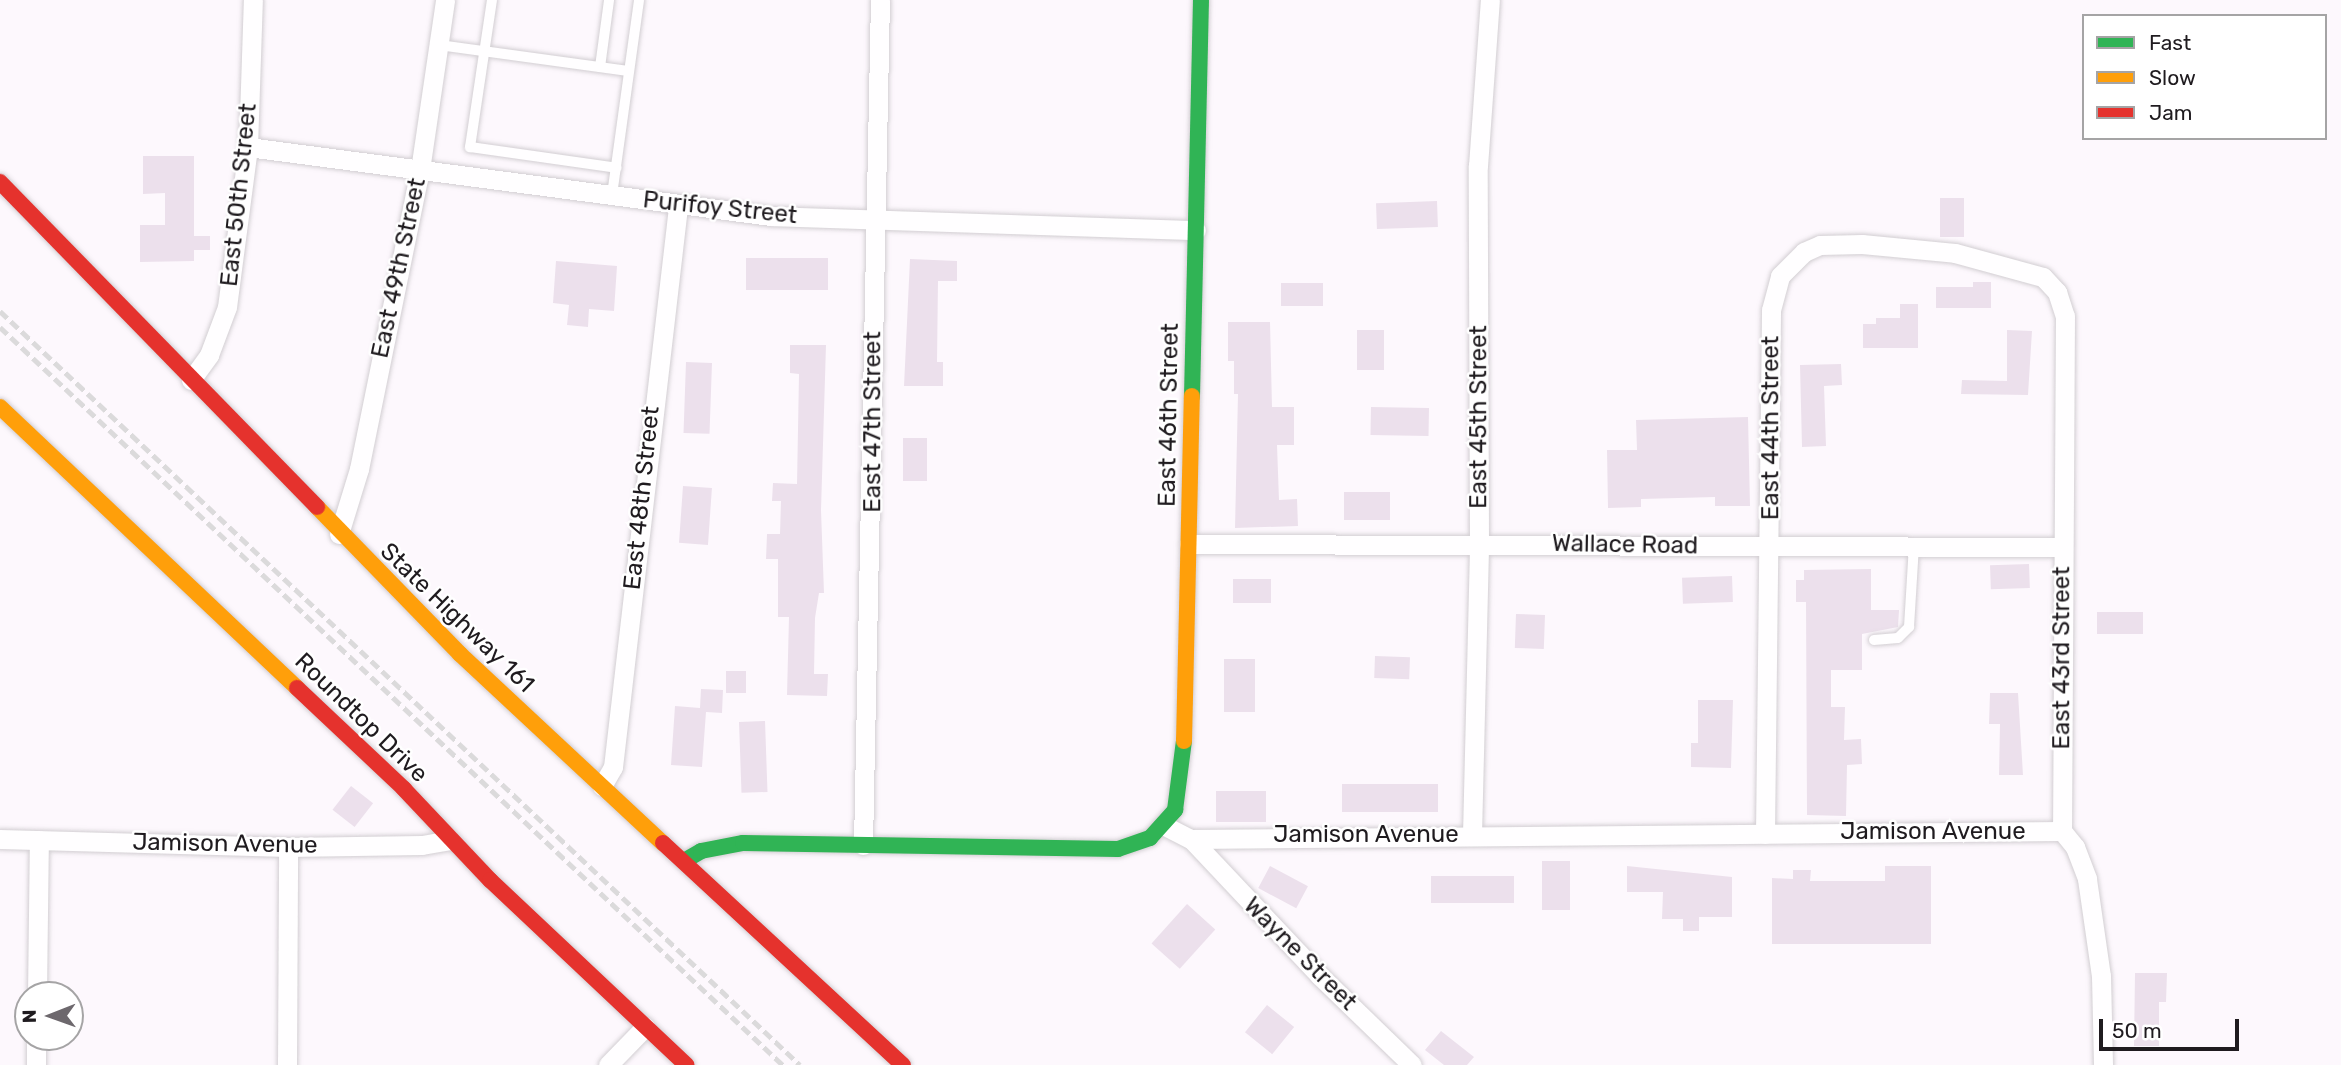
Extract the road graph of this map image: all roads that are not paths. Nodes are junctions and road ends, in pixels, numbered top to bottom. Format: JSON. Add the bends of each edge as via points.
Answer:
{"nodes":[{"id":1,"x":253,"y":0,"type":"edge"},
{"id":2,"x":445,"y":0,"type":"edge"},
{"id":3,"x":492,"y":0,"type":"edge"},
{"id":4,"x":609,"y":0,"type":"edge"},
{"id":5,"x":639,"y":0,"type":"edge"},
{"id":6,"x":880,"y":0,"type":"edge"},
{"id":7,"x":1201,"y":0,"type":"edge"},
{"id":8,"x":1490,"y":0,"type":"edge"},
{"id":9,"x":439,"y":45,"type":"junction"},
{"id":10,"x":485,"y":51,"type":"junction"},
{"id":11,"x":600,"y":67,"type":"junction"},
{"id":12,"x":628,"y":71,"type":"junction"},
{"id":13,"x":248,"y":147,"type":"junction"},
{"id":14,"x":617,"y":168,"type":"junction"},
{"id":15,"x":421,"y":170,"type":"junction"},
{"id":16,"x":0,"y":182,"type":"edge"},
{"id":17,"x":612,"y":195,"type":"junction"},
{"id":18,"x":678,"y":206,"type":"junction"},
{"id":19,"x":874,"y":221,"type":"junction"},
{"id":20,"x":1196,"y":230,"type":"junction"},
{"id":21,"x":2018,"y":269,"type":"joint"},
{"id":22,"x":191,"y":380,"type":"junction"},
{"id":23,"x":0,"y":407,"type":"edge"},
{"id":24,"x":339,"y":534,"type":"junction"},
{"id":25,"x":1479,"y":542,"type":"junction"},
{"id":26,"x":1189,"y":544,"type":"junction"},
{"id":27,"x":1771,"y":546,"type":"junction"},
{"id":28,"x":1914,"y":546,"type":"junction"},
{"id":29,"x":2061,"y":547,"type":"junction"},
{"id":30,"x":1874,"y":640,"type":"dead end"},
{"id":31,"x":602,"y":786,"type":"junction"},
{"id":32,"x":1164,"y":826,"type":"junction"},
{"id":33,"x":2062,"y":831,"type":"junction"},
{"id":34,"x":1765,"y":834,"type":"junction"},
{"id":35,"x":1472,"y":835,"type":"junction"},
{"id":36,"x":0,"y":839,"type":"edge"},
{"id":37,"x":1191,"y":839,"type":"junction"},
{"id":38,"x":38,"y":840,"type":"junction"},
{"id":39,"x":450,"y":841,"type":"junction"},
{"id":40,"x":863,"y":845,"type":"junction"},
{"id":41,"x":288,"y":847,"type":"junction"},
{"id":42,"x":684,"y":862,"type":"junction"},
{"id":43,"x":37,"y":981,"type":"edge"},
{"id":44,"x":645,"y":1027,"type":"junction"},
{"id":45,"x":287,"y":1065,"type":"edge"},
{"id":46,"x":608,"y":1065,"type":"edge"},
{"id":47,"x":686,"y":1065,"type":"edge"},
{"id":48,"x":903,"y":1065,"type":"edge"},
{"id":49,"x":1412,"y":1065,"type":"edge"},
{"id":50,"x":2103,"y":1065,"type":"edge"}],
"edges":[{"from":1,"to":13,"type":"street","name":"East 50th Street"},
{"from":2,"to":9,"type":"street","name":"East 49th Street"},
{"from":3,"to":10,"type":"lane"},
{"from":4,"to":11,"type":"lane"},
{"from":5,"to":12,"type":"lane"},
{"from":6,"to":19,"type":"street","name":"East 47th Street"},
{"from":7,"to":20,"type":"street","name":"East 46th Street"},
{"from":8,"to":25,"type":"street","name":"East 45th Street","via":[[1478,166]]},
{"from":9,"to":10,"type":"lane"},
{"from":9,"to":15,"type":"street","name":"East 49th Street"},
{"from":10,"to":11,"type":"lane"},
{"from":10,"to":14,"type":"lane","via":[[470,147]]},
{"from":11,"to":12,"type":"lane"},
{"from":12,"to":14,"type":"lane"},
{"from":13,"to":15,"type":"street","name":"Purifoy Street"},
{"from":13,"to":22,"type":"street","name":"East 50th Street","via":[[227,307],[209,355]]},
{"from":14,"to":17,"type":"lane"},
{"from":15,"to":17,"type":"street","name":"Purifoy Street"},
{"from":15,"to":24,"type":"street","name":"East 49th Street","via":[[359,469]]},
{"from":16,"to":22,"type":"street","name":"State Highway 161"},
{"from":17,"to":18,"type":"street","name":"Purifoy Street"},
{"from":18,"to":19,"type":"street","name":"Purifoy Street"},
{"from":18,"to":31,"type":"street","name":"East 48th Street","via":[[613,767]]},
{"from":19,"to":20,"type":"street","name":"Purifoy Street"},
{"from":19,"to":40,"type":"street","name":"East 47th Street","via":[[873,514]]},
{"from":20,"to":26,"type":"street","name":"East 46th Street"},
{"from":21,"to":27,"type":"street","name":"East 44th Street","via":[[1955,253],[1862,244],[1821,245],[1790,262],[1773,292],[1771,310]]},
{"from":21,"to":29,"type":"street","name":"East 43rd Street","via":[[2051,284],[2064,306]]},
{"from":22,"to":24,"type":"street","name":"State Highway 161"},
{"from":23,"to":39,"type":"street","name":"Roundtop Drive","via":[[404,789]]},
{"from":24,"to":31,"type":"street","name":"State Highway 161"},
{"from":25,"to":26,"type":"street","name":"Wallace Road"},
{"from":25,"to":27,"type":"street","name":"Wallace Road"},
{"from":25,"to":35,"type":"street","name":"East 45th Street"},
{"from":26,"to":32,"type":"street","name":"East 46th Street","via":[[1182,782],[1175,810]]},
{"from":27,"to":28,"type":"street","name":"Wallace Road"},
{"from":27,"to":34,"type":"street","name":"East 44th Street"},
{"from":28,"to":29,"type":"street","name":"Wallace Road"},
{"from":28,"to":30,"type":"lane","via":[[1909,627],[1898,638]]},
{"from":29,"to":33,"type":"street","name":"East 43rd Street"},
{"from":31,"to":42,"type":"street","name":"State Highway 161"},
{"from":32,"to":37,"type":"street","name":"Jamison Avenue"},
{"from":32,"to":40,"type":"street","via":[[1143,842],[1118,849]]},
{"from":33,"to":34,"type":"street","name":"Jamison Avenue"},
{"from":33,"to":50,"type":"street","via":[[2075,848],[2087,879],[2101,976]]},
{"from":34,"to":35,"type":"street","name":"Jamison Avenue"},
{"from":35,"to":37,"type":"street","name":"Jamison Avenue"},
{"from":36,"to":38,"type":"street","name":"Jamison Avenue"},
{"from":37,"to":49,"type":"street","name":"Wayne Street","via":[[1319,975]]},
{"from":38,"to":41,"type":"street","name":"Jamison Avenue"},
{"from":38,"to":43,"type":"street"},
{"from":39,"to":41,"type":"street","name":"Jamison Avenue"},
{"from":39,"to":44,"type":"street","name":"Roundtop Drive"},
{"from":40,"to":42,"type":"street","via":[[743,843],[701,851]]},
{"from":41,"to":45,"type":"street"},
{"from":42,"to":48,"type":"street","name":"State Highway 161"},
{"from":44,"to":46,"type":"street"},
{"from":44,"to":47,"type":"street","name":"Roundtop Drive"}]}
